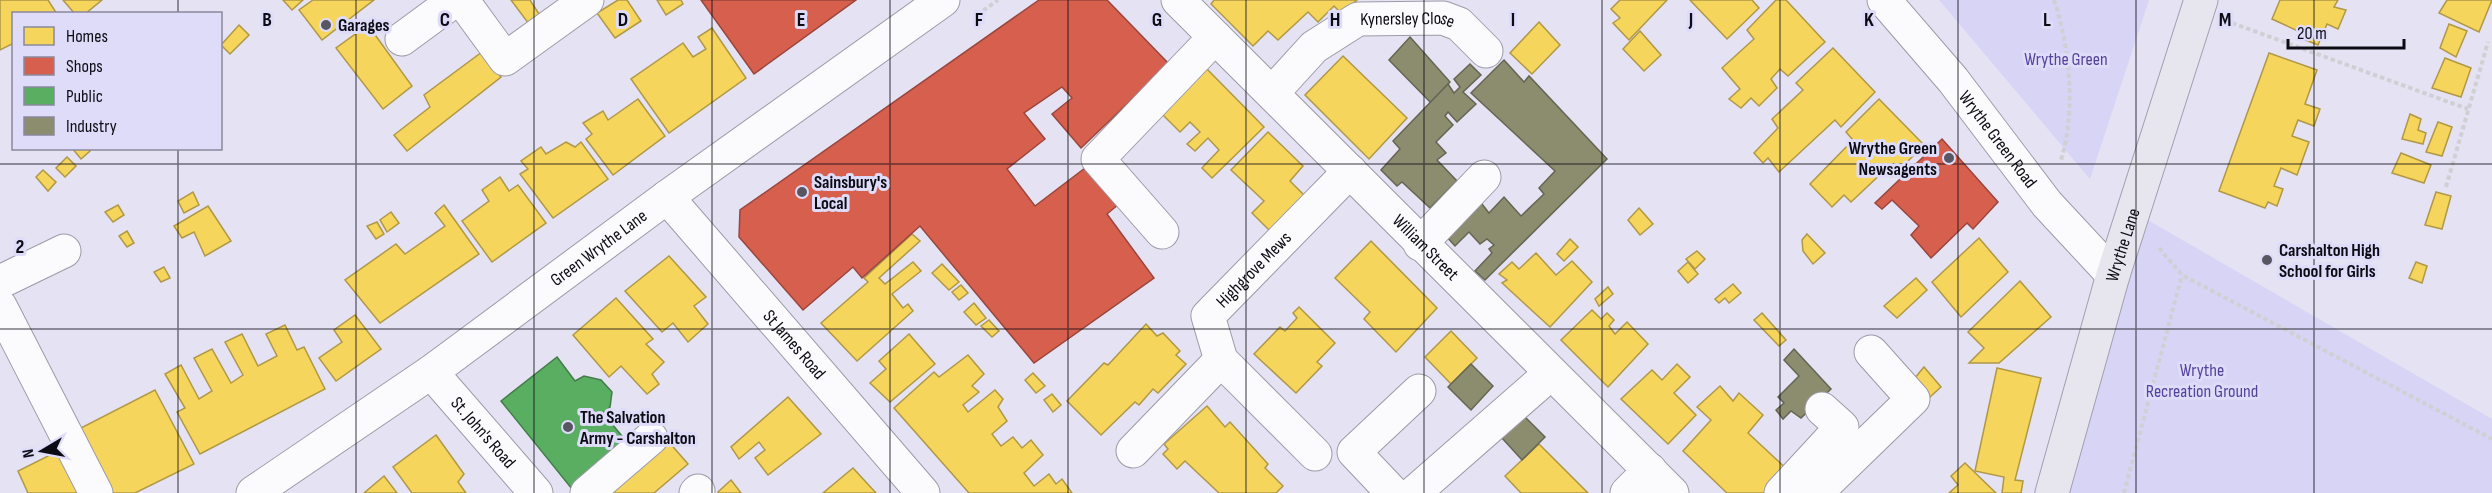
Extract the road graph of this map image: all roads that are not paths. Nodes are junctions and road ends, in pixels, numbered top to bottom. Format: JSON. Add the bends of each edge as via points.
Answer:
{"nodes":[{"id":1,"x":454,"y":0,"type":"edge"},
{"id":2,"x":462,"y":0,"type":"edge"},
{"id":3,"x":587,"y":0,"type":"edge"},
{"id":4,"x":943,"y":0,"type":"edge"},
{"id":5,"x":1178,"y":0,"type":"edge"},
{"id":6,"x":1884,"y":0,"type":"edge"},
{"id":7,"x":2199,"y":5,"type":"edge"},
{"id":8,"x":1215,"y":37,"type":"junction"},
{"id":9,"x":402,"y":39,"type":"dead end"},
{"id":10,"x":1486,"y":51,"type":"dead end"},
{"id":11,"x":1272,"y":93,"type":"junction"},
{"id":12,"x":1350,"y":171,"type":"junction"},
{"id":13,"x":1484,"y":177,"type":"dead end"},
{"id":14,"x":667,"y":197,"type":"junction"},
{"id":15,"x":1162,"y":232,"type":"dead end"},
{"id":16,"x":1420,"y":244,"type":"junction"},
{"id":17,"x":64,"y":251,"type":"dead end"},
{"id":18,"x":2113,"y":275,"type":"junction"},
{"id":19,"x":0,"y":282,"type":"edge"},
{"id":20,"x":0,"y":306,"type":"edge"},
{"id":21,"x":1871,"y":352,"type":"dead end"},
{"id":22,"x":1221,"y":360,"type":"junction"},
{"id":23,"x":431,"y":372,"type":"junction"},
{"id":24,"x":1551,"y":373,"type":"junction"},
{"id":25,"x":1419,"y":391,"type":"dead end"},
{"id":26,"x":1822,"y":409,"type":"dead end"},
{"id":27,"x":651,"y":438,"type":"dead end"},
{"id":28,"x":1133,"y":451,"type":"dead end"},
{"id":29,"x":1315,"y":454,"type":"dead end"},
{"id":30,"x":1661,"y":482,"type":"edge"},
{"id":31,"x":96,"y":493,"type":"edge"},
{"id":32,"x":253,"y":493,"type":"edge"},
{"id":33,"x":536,"y":493,"type":"edge"},
{"id":34,"x":587,"y":493,"type":"edge"},
{"id":35,"x":923,"y":493,"type":"edge"},
{"id":36,"x":1393,"y":493,"type":"edge"},
{"id":37,"x":1414,"y":493,"type":"edge"},
{"id":38,"x":1627,"y":493,"type":"edge"},
{"id":39,"x":1781,"y":493,"type":"edge"},
{"id":40,"x":1816,"y":493,"type":"edge"},
{"id":41,"x":2052,"y":493,"type":"edge"}],
"edges":[{"from":1,"to":9,"type":"street"},
{"from":2,"to":3,"type":"street","via":[[506,59]]},
{"from":4,"to":14,"type":"street","name":"Green Wrythe Lane"},
{"from":5,"to":8,"type":"street","name":"William Street"},
{"from":6,"to":18,"type":"street","name":"Wrythe Green Road","via":[[1953,80],[2047,204]]},
{"from":7,"to":18,"type":"main road","name":"Wrythe Lane"},
{"from":8,"to":11,"type":"street","name":"William Street"},
{"from":8,"to":15,"type":"street","via":[[1098,159]]},
{"from":10,"to":11,"type":"street","name":"Kynersley Close","via":[[1458,24],[1443,18],[1358,19],[1314,47]]},
{"from":11,"to":12,"type":"street","name":"William Street"},
{"from":12,"to":16,"type":"street","name":"William Street"},
{"from":12,"to":22,"type":"street","name":"Highgrove Mews","via":[[1208,316]]},
{"from":13,"to":16,"type":"street"},
{"from":14,"to":23,"type":"street","name":"Green Wrythe Lane"},
{"from":14,"to":35,"type":"street","name":"St James Road"},
{"from":16,"to":24,"type":"street","name":"William Street"},
{"from":17,"to":19,"type":"street"},
{"from":18,"to":41,"type":"main road","name":"Wrythe Lane"},
{"from":20,"to":31,"type":"street"},
{"from":21,"to":40,"type":"street","via":[[1913,399]]},
{"from":22,"to":28,"type":"street"},
{"from":22,"to":29,"type":"street","name":"Highgrove Mews"},
{"from":23,"to":32,"type":"street","name":"Green Wrythe Lane"},
{"from":23,"to":33,"type":"street","name":"St. John's Road"},
{"from":24,"to":30,"type":"street","name":"William Street"},
{"from":24,"to":37,"type":"street"},
{"from":25,"to":36,"type":"street","via":[[1354,452]]},
{"from":26,"to":39,"type":"street","via":[[1842,428]]},
{"from":27,"to":34,"type":"street"},
{"from":30,"to":38,"type":"street"}]}
